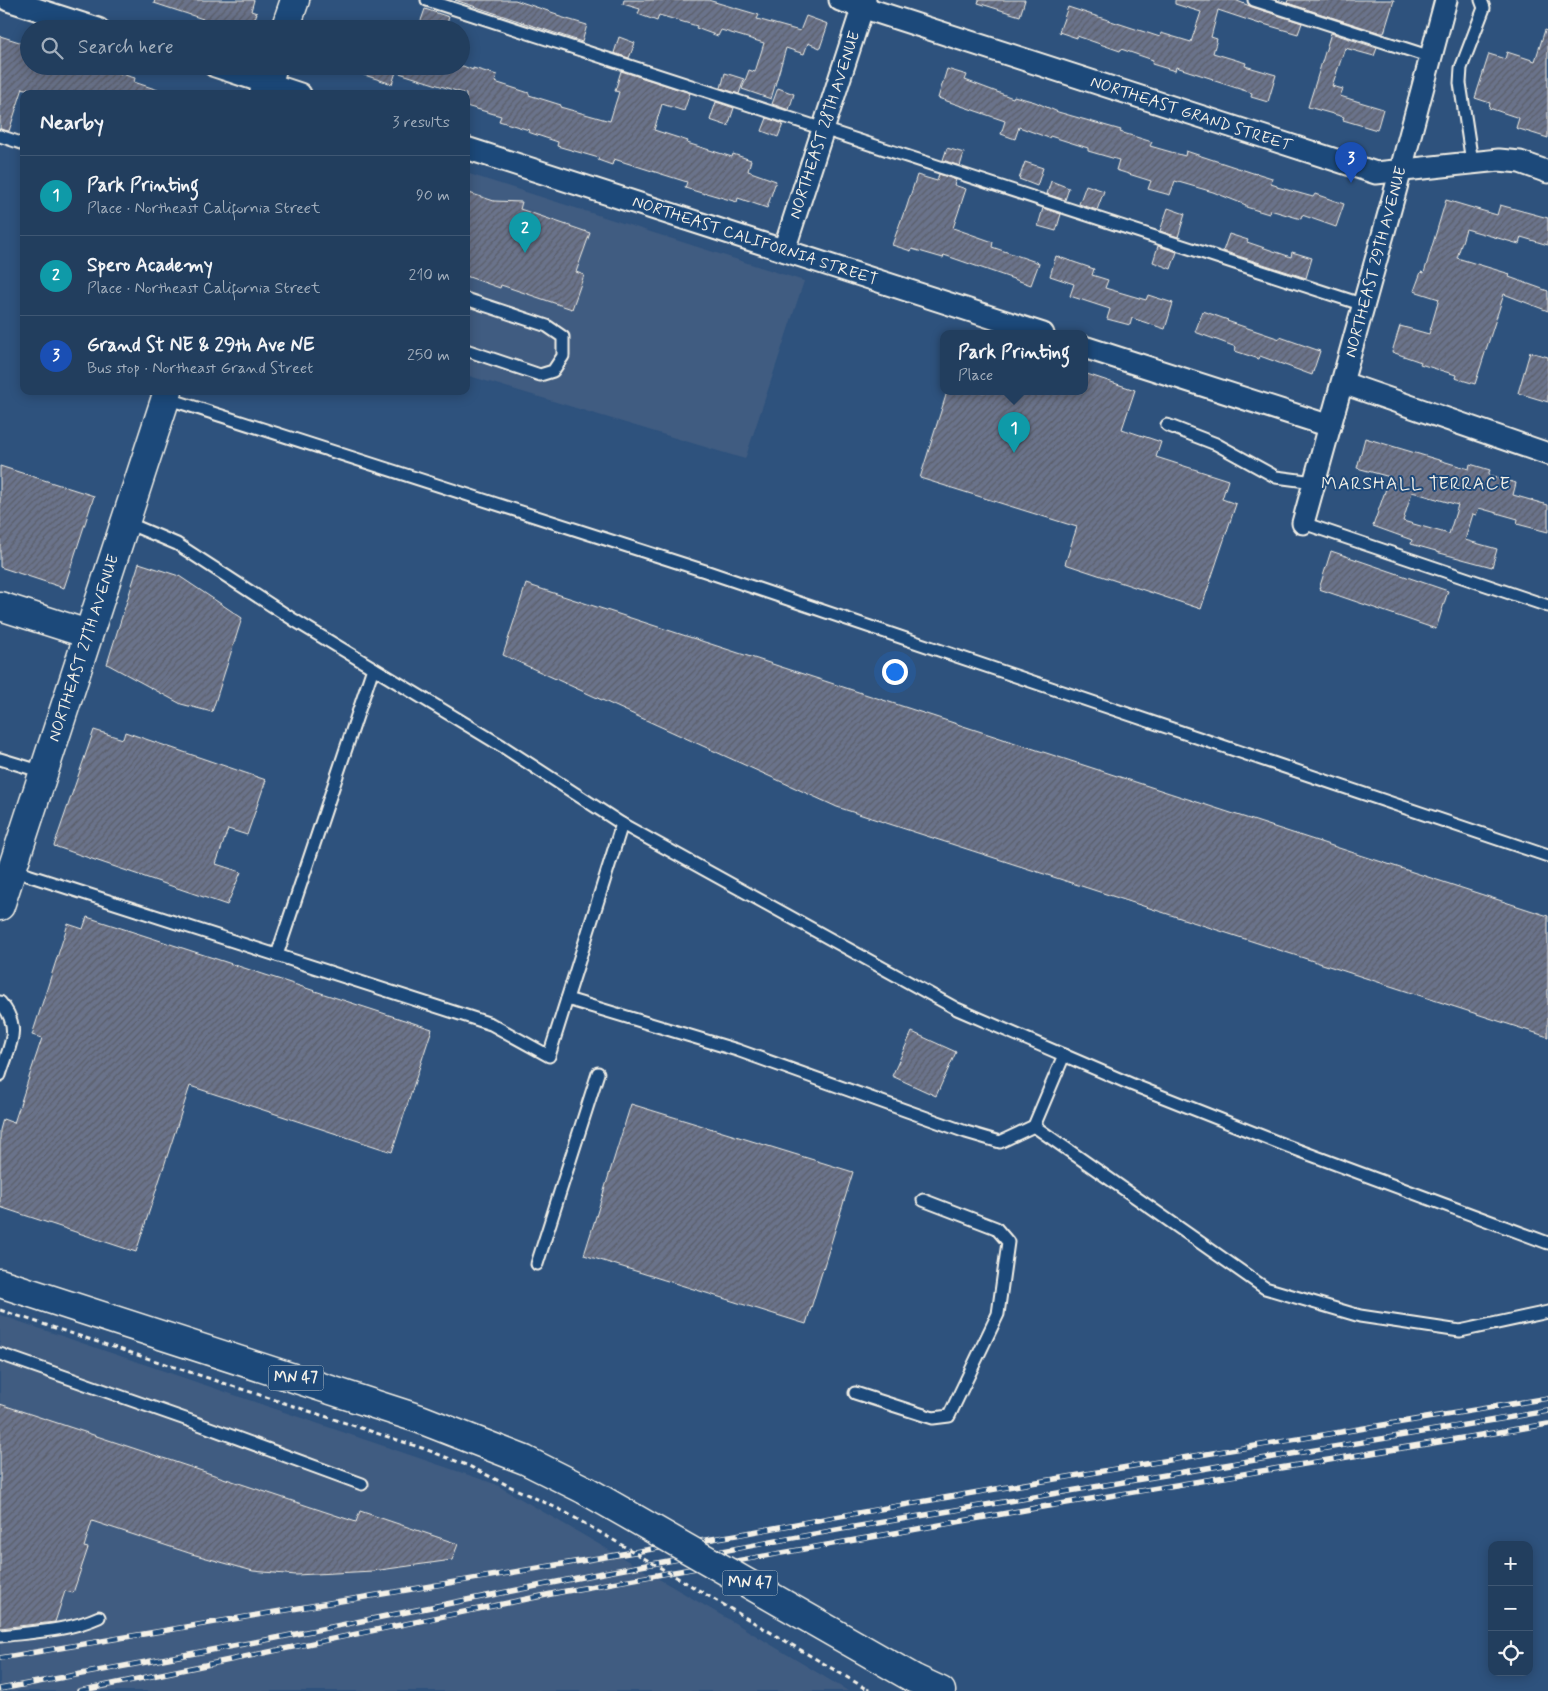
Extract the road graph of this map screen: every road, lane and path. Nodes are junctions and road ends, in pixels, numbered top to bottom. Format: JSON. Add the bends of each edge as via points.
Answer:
{"nodes":[{"id":1,"x":8,"y":0,"type":"edge"},
{"id":2,"x":295,"y":0,"type":"edge"},
{"id":3,"x":427,"y":0,"type":"edge"},
{"id":4,"x":840,"y":0,"type":"edge"},
{"id":5,"x":1254,"y":0,"type":"edge"},
{"id":6,"x":1446,"y":0,"type":"edge"},
{"id":7,"x":1481,"y":0,"type":"edge"},
{"id":8,"x":864,"y":4,"type":"edge"},
{"id":9,"x":70,"y":20,"type":"edge"},
{"id":10,"x":288,"y":20,"type":"edge"},
{"id":11,"x":1431,"y":57,"type":"junction"},
{"id":12,"x":247,"y":75,"type":"edge"},
{"id":13,"x":268,"y":81,"type":"edge"},
{"id":14,"x":290,"y":90,"type":"edge"},
{"id":15,"x":823,"y":129,"type":"junction"},
{"id":16,"x":0,"y":136,"type":"edge"},
{"id":17,"x":20,"y":143,"type":"edge"},
{"id":18,"x":470,"y":149,"type":"edge"},
{"id":19,"x":1472,"y":162,"type":"junction"},
{"id":20,"x":1401,"y":171,"type":"junction"},
{"id":21,"x":1548,"y":172,"type":"edge"},
{"id":22,"x":784,"y":250,"type":"junction"},
{"id":23,"x":470,"y":300,"type":"edge"},
{"id":24,"x":1364,"y":305,"type":"junction"},
{"id":25,"x":1031,"y":330,"type":"edge"},
{"id":26,"x":1088,"y":348,"type":"edge"},
{"id":27,"x":470,"y":351,"type":"edge"},
{"id":28,"x":1342,"y":383,"type":"junction"},
{"id":29,"x":167,"y":395,"type":"edge"},
{"id":30,"x":1167,"y":425,"type":"dead end"},
{"id":31,"x":1330,"y":426,"type":"junction"},
{"id":32,"x":1548,"y":454,"type":"edge"},
{"id":33,"x":1314,"y":482,"type":"junction"},
{"id":34,"x":125,"y":522,"type":"junction"},
{"id":35,"x":1303,"y":523,"type":"joint"},
{"id":36,"x":0,"y":606,"type":"edge"},
{"id":37,"x":1548,"y":606,"type":"edge"},
{"id":38,"x":88,"y":634,"type":"junction"},
{"id":39,"x":373,"y":668,"type":"junction"},
{"id":40,"x":0,"y":759,"type":"edge"},
{"id":41,"x":43,"y":772,"type":"junction"},
{"id":42,"x":622,"y":824,"type":"junction"},
{"id":43,"x":1548,"y":856,"type":"edge"},
{"id":44,"x":12,"y":870,"type":"junction"},
{"id":45,"x":0,"y":906,"type":"edge"},
{"id":46,"x":277,"y":955,"type":"junction"},
{"id":47,"x":567,"y":999,"type":"junction"},
{"id":48,"x":0,"y":1002,"type":"edge"},
{"id":49,"x":1064,"y":1055,"type":"junction"},
{"id":50,"x":598,"y":1073,"type":"dead end"},
{"id":51,"x":0,"y":1075,"type":"edge"},
{"id":52,"x":1034,"y":1126,"type":"junction"},
{"id":53,"x":923,"y":1200,"type":"dead end"},
{"id":54,"x":1548,"y":1243,"type":"edge"},
{"id":55,"x":537,"y":1264,"type":"dead end"},
{"id":56,"x":0,"y":1283,"type":"edge"},
{"id":57,"x":0,"y":1310,"type":"edge"},
{"id":58,"x":1548,"y":1312,"type":"edge"},
{"id":59,"x":0,"y":1354,"type":"edge"},
{"id":60,"x":855,"y":1393,"type":"dead end"},
{"id":61,"x":362,"y":1484,"type":"dead end"},
{"id":62,"x":99,"y":1617,"type":"dead end"},
{"id":63,"x":0,"y":1636,"type":"edge"},
{"id":64,"x":872,"y":1691,"type":"edge"},
{"id":65,"x":941,"y":1691,"type":"edge"}],
"edges":[{"from":1,"to":9,"type":"street"},
{"from":2,"to":10,"type":"main road"},
{"from":3,"to":15,"type":"lane"},
{"from":4,"to":8,"type":"street","name":"NORTHEAST GRAND STREET"},
{"from":5,"to":11,"type":"lane"},
{"from":6,"to":11,"type":"street","name":"NORTHEAST 29TH AVENUE"},
{"from":7,"to":19,"type":"lane","via":[[1484,8],[1461,68],[1460,83]]},
{"from":8,"to":15,"type":"street","name":"NORTHEAST 28TH AVENUE"},
{"from":8,"to":20,"type":"street","name":"NORTHEAST GRAND STREET","via":[[1376,173]]},
{"from":11,"to":20,"type":"street","name":"NORTHEAST 29TH AVENUE"},
{"from":12,"to":13,"type":"street"},
{"from":13,"to":14,"type":"street"},
{"from":15,"to":22,"type":"street","name":"NORTHEAST 28TH AVENUE"},
{"from":15,"to":24,"type":"lane"},
{"from":16,"to":17,"type":"lane"},
{"from":18,"to":22,"type":"street","name":"NORTHEAST CALIFORNIA STREET"},
{"from":19,"to":20,"type":"street","name":"NORTHEAST GRAND STREET"},
{"from":19,"to":21,"type":"street","name":"NORTHEAST GRAND STREET","via":[[1520,162]]},
{"from":20,"to":24,"type":"street","name":"NORTHEAST 29TH AVENUE"},
{"from":22,"to":25,"type":"street","name":"NORTHEAST CALIFORNIA STREET"},
{"from":23,"to":27,"type":"lane","via":[[547,326],[563,337],[563,356],[553,371],[540,375]]},
{"from":24,"to":28,"type":"street","name":"NORTHEAST 29TH AVENUE"},
{"from":26,"to":31,"type":"street"},
{"from":28,"to":31,"type":"street","name":"NORTHEAST 29TH AVENUE"},
{"from":28,"to":32,"type":"street"},
{"from":29,"to":34,"type":"main road","name":"NORTHEAST 27TH AVENUE"},
{"from":29,"to":43,"type":"lane","via":[[715,574]]},
{"from":30,"to":33,"type":"lane","via":[[1216,444],[1276,477]]},
{"from":31,"to":33,"type":"street","name":"NORTHEAST 29TH AVENUE"},
{"from":33,"to":35,"type":"street","name":"NORTHEAST 29TH AVENUE"},
{"from":34,"to":38,"type":"main road","name":"NORTHEAST 27TH AVENUE"},
{"from":34,"to":39,"type":"lane","via":[[176,544]]},
{"from":35,"to":37,"type":"lane"},
{"from":36,"to":38,"type":"main road"},
{"from":38,"to":41,"type":"main road","name":"NORTHEAST 27TH AVENUE"},
{"from":39,"to":42,"type":"lane"},
{"from":39,"to":46,"type":"lane"},
{"from":40,"to":41,"type":"lane"},
{"from":41,"to":44,"type":"main road","name":"NORTHEAST 27TH AVENUE"},
{"from":42,"to":47,"type":"lane"},
{"from":42,"to":49,"type":"lane","via":[[957,1008]]},
{"from":44,"to":45,"type":"main road","name":"NORTHEAST 27TH AVENUE"},
{"from":44,"to":46,"type":"lane"},
{"from":46,"to":47,"type":"lane","via":[[491,1024],[549,1056]]},
{"from":47,"to":52,"type":"lane","via":[[737,1050],[1000,1142]]},
{"from":48,"to":51,"type":"lane","via":[[9,1012],[13,1024]]},
{"from":49,"to":52,"type":"lane"},
{"from":49,"to":54,"type":"lane","via":[[1287,1146]]},
{"from":50,"to":55,"type":"lane"},
{"from":52,"to":58,"type":"lane","via":[[1265,1288],[1360,1316],[1460,1331]]},
{"from":53,"to":60,"type":"lane","via":[[996,1228],[1008,1242],[998,1314],[949,1416],[933,1418]]},
{"from":56,"to":65,"type":"main road","number":"MN 47","bridge":true,"via":[[420,1420],[525,1460],[586,1490]]},
{"from":57,"to":64,"type":"path","bridge":true,"via":[[470,1466],[562,1511]]},
{"from":59,"to":61,"type":"lane"},
{"from":62,"to":63,"type":"lane","via":[[56,1629]]}]}
